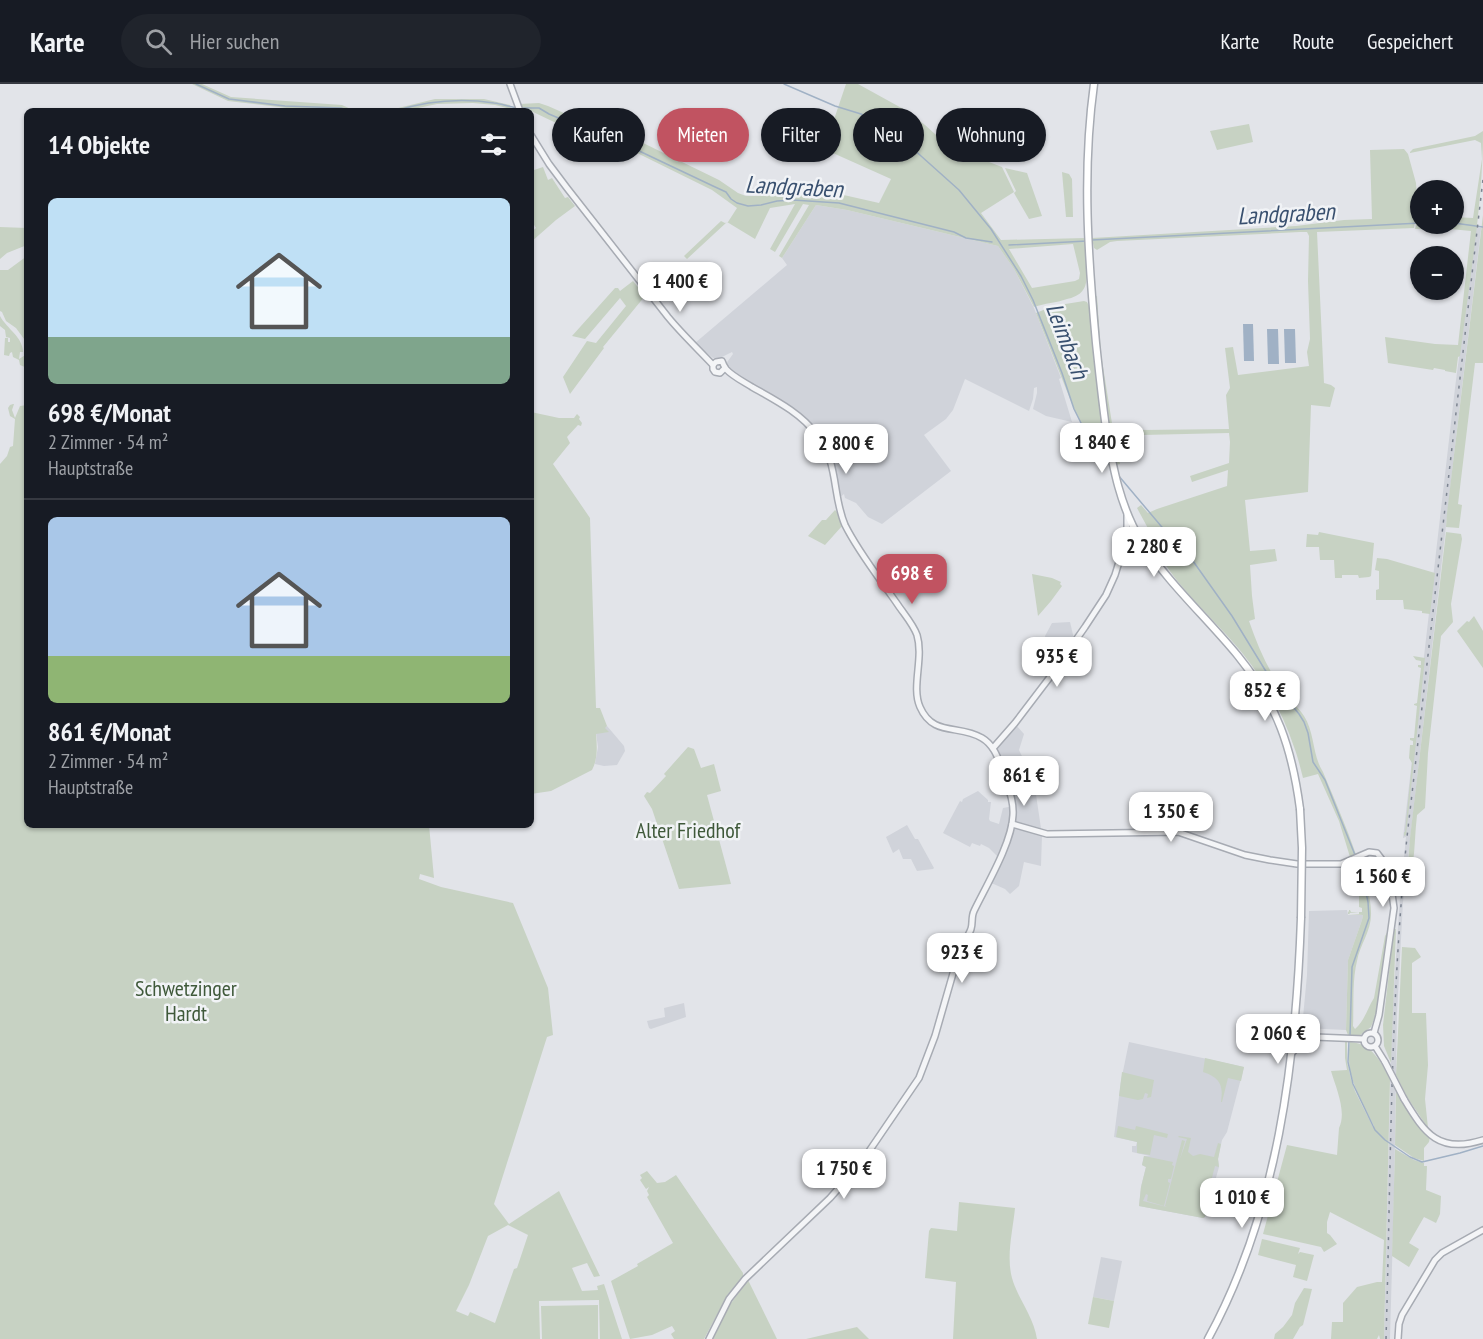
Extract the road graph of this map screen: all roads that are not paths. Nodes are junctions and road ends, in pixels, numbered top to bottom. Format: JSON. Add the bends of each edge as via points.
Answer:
{"nodes":[{"id":1,"x":510,"y":84,"type":"edge"},
{"id":2,"x":1094,"y":84,"type":"edge"},
{"id":3,"x":519,"y":108,"type":"edge"},
{"id":4,"x":534,"y":140,"type":"edge"},
{"id":5,"x":714,"y":363,"type":"junction"},
{"id":6,"x":724,"y":370,"type":"junction"},
{"id":7,"x":1127,"y":513,"type":"junction"},
{"id":8,"x":1137,"y":533,"type":"junction"},
{"id":9,"x":1125,"y":540,"type":"junction"},
{"id":10,"x":1143,"y":543,"type":"junction"},
{"id":11,"x":994,"y":747,"type":"junction"},
{"id":12,"x":1012,"y":824,"type":"junction"},
{"id":13,"x":1294,"y":1031,"type":"junction"},
{"id":14,"x":1374,"y":1033,"type":"junction"},
{"id":15,"x":1318,"y":1037,"type":"junction"},
{"id":16,"x":1362,"y":1039,"type":"junction"},
{"id":17,"x":1376,"y":1046,"type":"junction"},
{"id":18,"x":1293,"y":1052,"type":"junction"},
{"id":19,"x":1483,"y":1140,"type":"edge"},
{"id":20,"x":1483,"y":1230,"type":"edge"},
{"id":21,"x":709,"y":1339,"type":"edge"},
{"id":22,"x":1208,"y":1339,"type":"edge"},
{"id":23,"x":1398,"y":1339,"type":"edge"}],
"edges":[{"from":1,"to":3,"type":"street"},
{"from":2,"to":7,"type":"main road","via":[[1087,166],[1087,236],[1099,379],[1111,456]]},
{"from":4,"to":5,"type":"street","via":[[655,300]]},
{"from":5,"to":6,"type":"street","via":[[722,361]]},
{"from":5,"to":6,"type":"street","via":[[715,372]]},
{"from":6,"to":11,"type":"street","via":[[797,414],[813,429],[833,468],[847,528],[916,634],[920,658],[918,700],[926,717],[943,728],[980,736]]},
{"from":7,"to":8,"type":"main road"},
{"from":7,"to":9,"type":"street"},
{"from":8,"to":9,"type":"street"},
{"from":8,"to":10,"type":"main road"},
{"from":9,"to":10,"type":"main road"},
{"from":9,"to":11,"type":"street","via":[[1100,605],[1050,677]]},
{"from":10,"to":13,"type":"main road","bridge":true,"via":[[1237,655],[1265,694],[1287,741],[1296,780],[1302,848]]},
{"from":11,"to":12,"type":"street","via":[[1011,796]]},
{"from":12,"to":14,"type":"street","via":[[1047,834],[1178,832],[1245,855],[1297,864],[1341,864],[1376,852],[1381,856],[1394,905]]},
{"from":12,"to":21,"type":"street","via":[[960,949],[920,1078],[861,1163],[733,1293]]},
{"from":13,"to":15,"type":"street"},
{"from":13,"to":18,"type":"main road"},
{"from":14,"to":16,"type":"street"},
{"from":14,"to":17,"type":"street","via":[[1378,1039]]},
{"from":15,"to":16,"type":"street"},
{"from":15,"to":18,"type":"street","via":[[1303,1040]]},
{"from":16,"to":17,"type":"street","via":[[1368,1046]]},
{"from":17,"to":19,"type":"street","bridge":true,"via":[[1426,1131],[1449,1144]]},
{"from":18,"to":22,"type":"main road","via":[[1270,1176],[1255,1229]]},
{"from":20,"to":23,"type":"street","via":[[1435,1260],[1402,1315]]}]}
